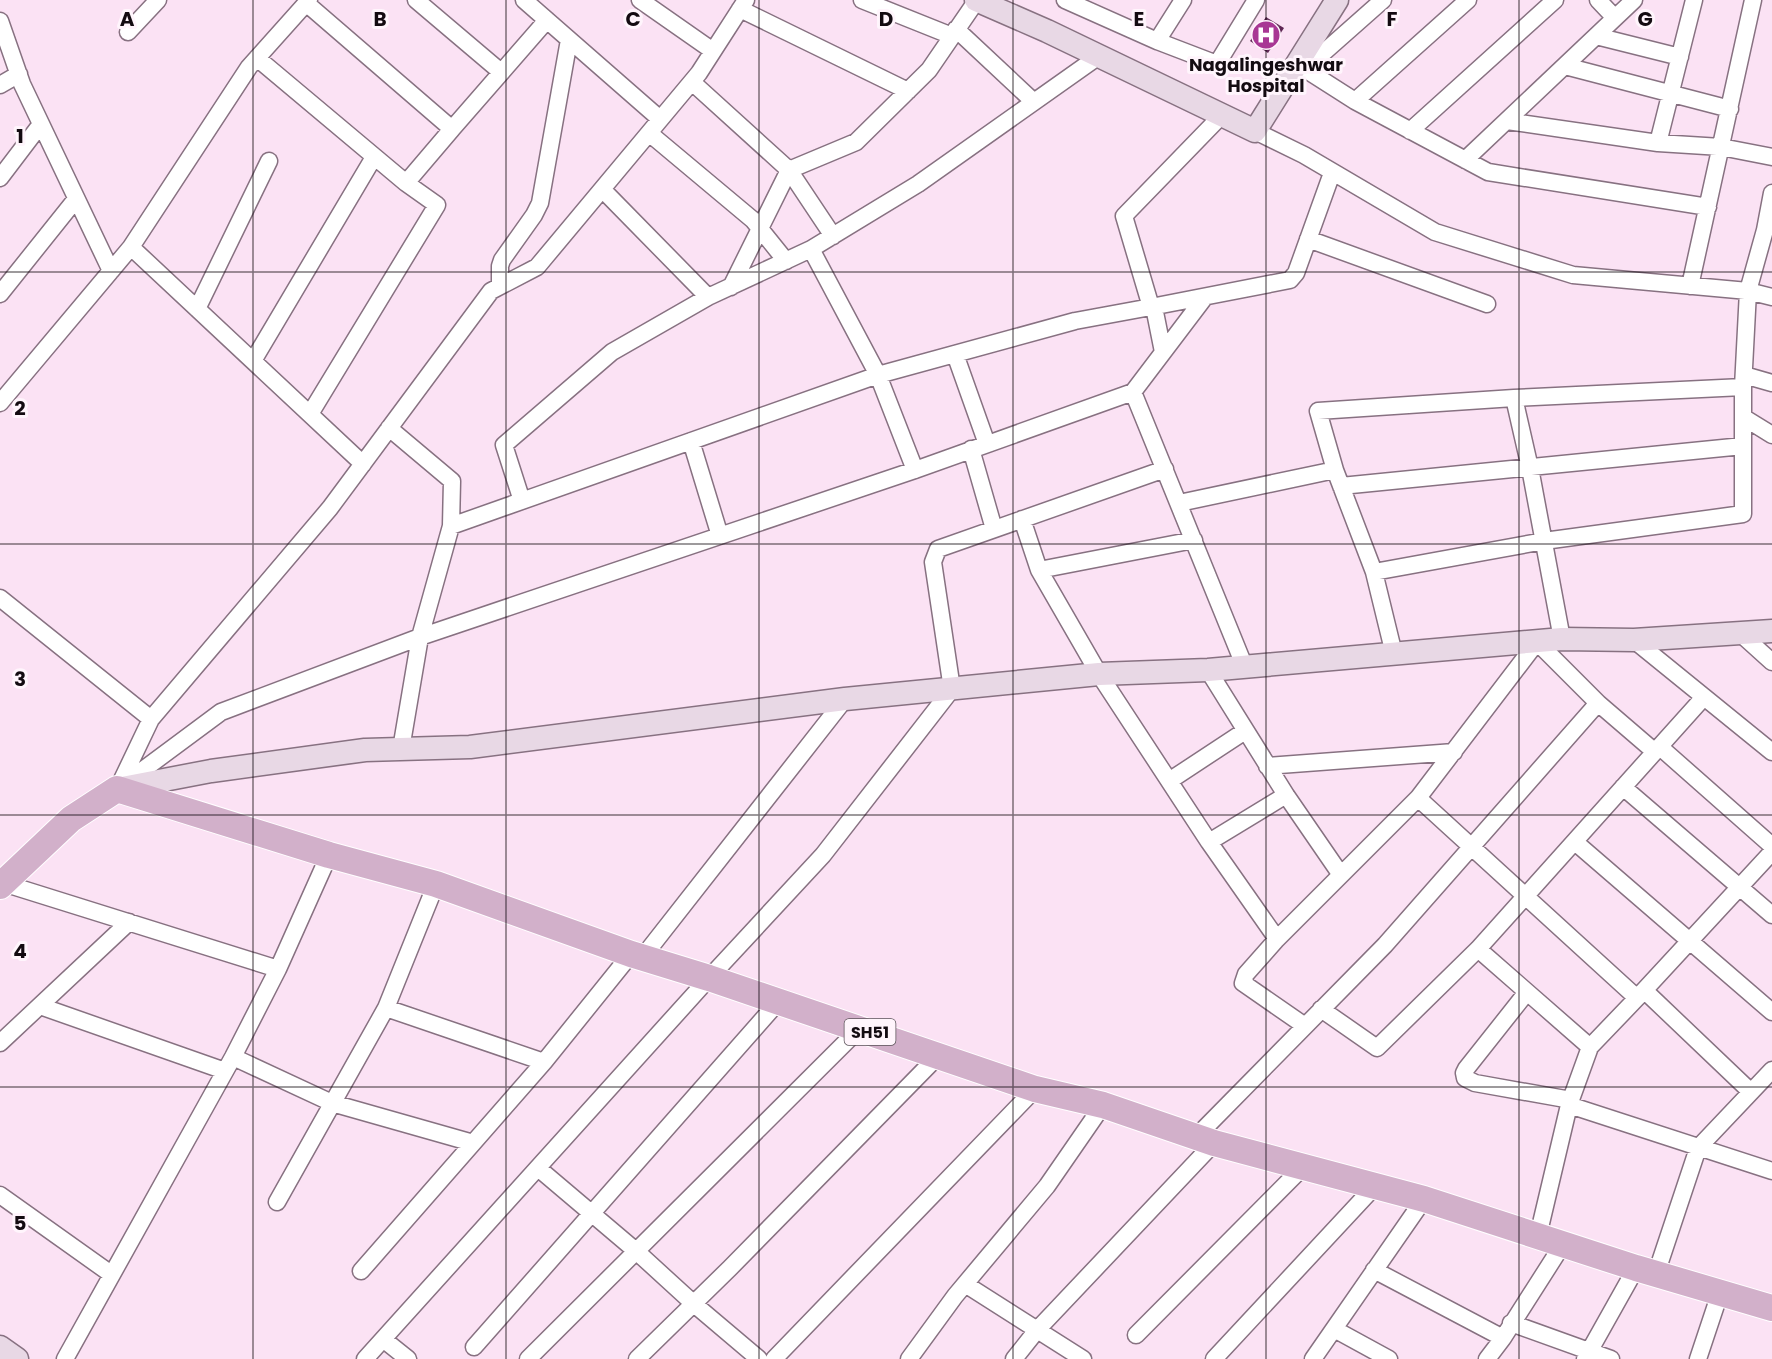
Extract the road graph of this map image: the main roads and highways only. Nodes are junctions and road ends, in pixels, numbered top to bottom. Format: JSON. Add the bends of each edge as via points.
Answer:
{"nodes":[{"id":1,"x":1,"y":884,"type":"edge"},
{"id":2,"x":1772,"y":1308,"type":"edge"}],
"edges":[{"from":1,"to":2,"type":"main road","number":"SH51","via":[[71,819],[117,789],[436,884],[636,956],[1035,1089],[1103,1105],[1302,1168],[1424,1199]]}]}
